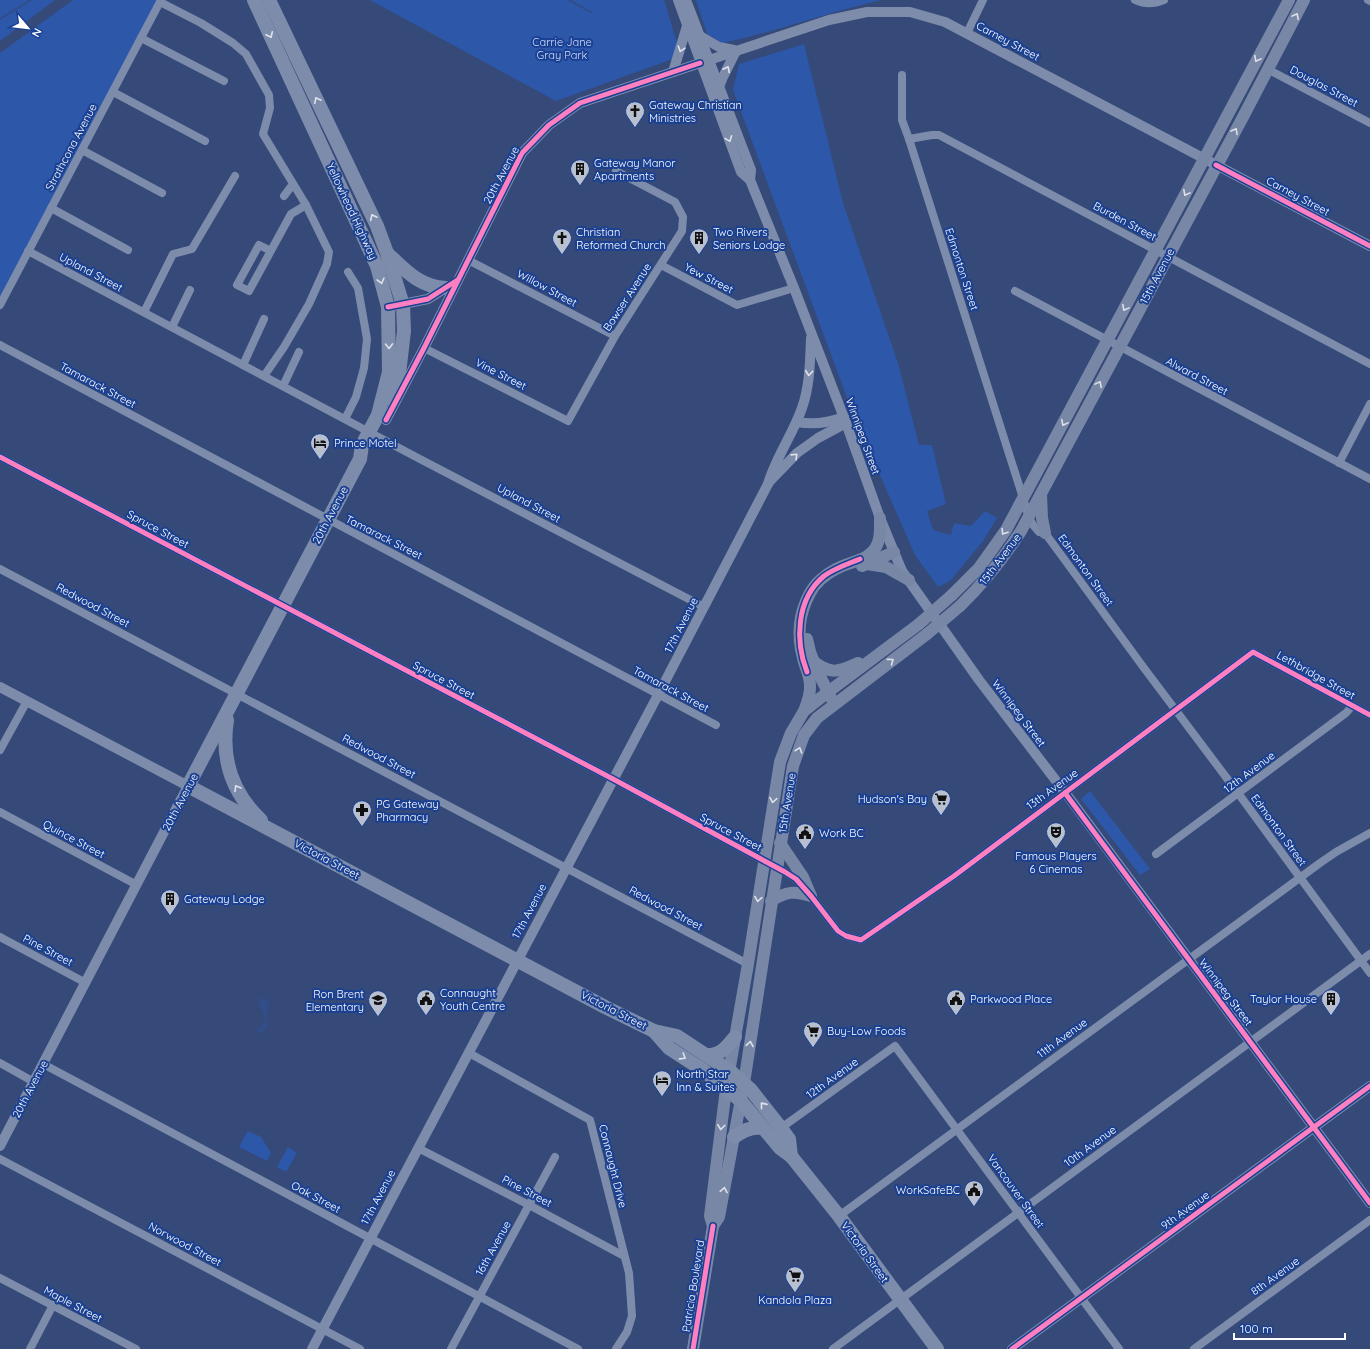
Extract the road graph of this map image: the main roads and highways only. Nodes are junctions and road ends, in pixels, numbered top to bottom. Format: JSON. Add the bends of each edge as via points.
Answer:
{"nodes":[{"id":1,"x":254,"y":0,"type":"edge"},
{"id":2,"x":269,"y":0,"type":"edge"},
{"id":3,"x":1289,"y":0,"type":"edge"},
{"id":4,"x":1304,"y":0,"type":"edge"},
{"id":5,"x":387,"y":253,"type":"junction"},
{"id":6,"x":452,"y":284,"type":"road end"},
{"id":7,"x":386,"y":420,"type":"joint"},
{"id":8,"x":373,"y":434,"type":"junction"},
{"id":9,"x":1041,"y":493,"type":"junction"},
{"id":10,"x":880,"y":518,"type":"road end"},
{"id":11,"x":1045,"y":532,"type":"road end"},
{"id":12,"x":894,"y":552,"type":"road end"},
{"id":13,"x":866,"y":564,"type":"junction"},
{"id":14,"x":909,"y":580,"type":"road end"},
{"id":15,"x":877,"y":655,"type":"junction"},
{"id":16,"x":813,"y":661,"type":"junction"},
{"id":17,"x":828,"y":692,"type":"junction"},
{"id":18,"x":834,"y":704,"type":"junction"},
{"id":19,"x":228,"y":711,"type":"junction"},
{"id":20,"x":804,"y":711,"type":"junction"},
{"id":21,"x":188,"y":786,"type":"joint"},
{"id":22,"x":270,"y":829,"type":"junction"},
{"id":23,"x":780,"y":843,"type":"junction"},
{"id":24,"x":771,"y":901,"type":"junction"},
{"id":25,"x":654,"y":1031,"type":"junction"},
{"id":26,"x":735,"y":1037,"type":"junction"},
{"id":27,"x":706,"y":1055,"type":"junction"},
{"id":28,"x":730,"y":1071,"type":"junction"},
{"id":29,"x":744,"y":1083,"type":"junction"},
{"id":30,"x":726,"y":1089,"type":"junction"},
{"id":31,"x":740,"y":1100,"type":"junction"},
{"id":32,"x":764,"y":1128,"type":"junction"},
{"id":33,"x":734,"y":1137,"type":"junction"},
{"id":34,"x":791,"y":1156,"type":"junction"},
{"id":35,"x":713,"y":1226,"type":"junction"},
{"id":36,"x":693,"y":1349,"type":"edge"},
{"id":37,"x":937,"y":1349,"type":"edge"}],
"edges":[{"from":1,"to":8,"type":"highway","name":"Yellowhead Highway","one_way":true,"via":[[378,266],[388,307],[390,372]]},
{"from":5,"to":2,"type":"highway","name":"Yellowhead Highway","one_way":true,"via":[[377,226]]},
{"from":3,"to":15,"type":"main road","name":"15th Avenue","one_way":true,"bridge":true,"via":[[1006,530],[979,568],[952,595],[919,624]]},
{"from":9,"to":4,"type":"main road","name":"15th Avenue","one_way":true},
{"from":5,"to":6,"type":"highway","via":[[410,276],[436,287]]},
{"from":5,"to":7,"type":"highway","name":"Yellowhead Highway","via":[[403,305],[404,331],[399,374]]},
{"from":7,"to":8,"type":"highway","name":"20th Avenue"},
{"from":8,"to":19,"type":"highway","name":"20th Avenue","via":[[370,450],[360,459]]},
{"from":9,"to":11,"type":"main road"},
{"from":18,"to":9,"type":"main road","name":"15th Avenue","one_way":true,"bridge":true,"via":[[927,634],[988,578],[1003,558]]},
{"from":10,"to":20,"type":"main road","via":[[878,543],[872,552],[824,577],[810,592],[802,610],[799,633],[810,686]]},
{"from":12,"to":13,"type":"main road"},
{"from":13,"to":14,"type":"main road","via":[[886,567]]},
{"from":13,"to":16,"type":"main road","via":[[839,575],[817,596],[809,611],[806,633]]},
{"from":15,"to":16,"type":"main road","via":[[836,672],[825,669]]},
{"from":15,"to":17,"type":"main road","name":"15th Avenue"},
{"from":16,"to":17,"type":"main road"},
{"from":17,"to":18,"type":"main road"},
{"from":17,"to":20,"type":"main road","name":"15th Avenue"},
{"from":23,"to":18,"type":"main road","name":"15th Avenue","one_way":true,"via":[[793,766],[804,735],[817,718]]},
{"from":19,"to":21,"type":"highway","name":"20th Avenue"},
{"from":22,"to":19,"type":"highway","one_way":true,"via":[[250,810],[232,781],[224,737]]},
{"from":20,"to":26,"type":"main road","name":"15th Avenue","one_way":true,"via":[[791,732],[780,762]]},
{"from":21,"to":22,"type":"highway","name":"Victoria Street"},
{"from":22,"to":25,"type":"highway","name":"Victoria Street"},
{"from":23,"to":24,"type":"main road","name":"15th Avenue"},
{"from":23,"to":24,"type":"main road","via":[[803,877],[811,896],[790,892]]},
{"from":29,"to":24,"type":"main road","name":"15th Avenue","one_way":true},
{"from":25,"to":27,"type":"highway","name":"Victoria Street","via":[[677,1036]]},
{"from":25,"to":30,"type":"highway","name":"Victoria Street","one_way":true,"via":[[669,1048]]},
{"from":26,"to":27,"type":"highway","via":[[721,1052],[714,1056]]},
{"from":26,"to":28,"type":"main road","name":"15th Avenue"},
{"from":27,"to":28,"type":"highway","name":"Victoria Street"},
{"from":28,"to":29,"type":"highway","name":"Victoria Street"},
{"from":28,"to":30,"type":"main road","name":"15th Avenue"},
{"from":29,"to":31,"type":"main road","name":"15th Avenue"},
{"from":34,"to":29,"type":"highway","name":"Victoria Street","one_way":true,"via":[[789,1139]]},
{"from":30,"to":31,"type":"highway","name":"Victoria Street"},
{"from":30,"to":35,"type":"main road","name":"Patricia Boulevard","one_way":true,"via":[[710,1216]]},
{"from":31,"to":32,"type":"highway","name":"Victoria Street"},
{"from":31,"to":33,"type":"main road","name":"Patricia Boulevard"},
{"from":32,"to":33,"type":"highway","via":[[744,1130]]},
{"from":32,"to":34,"type":"highway","name":"Victoria Street","via":[[780,1148]]},
{"from":35,"to":33,"type":"main road","name":"Patricia Boulevard","one_way":true,"via":[[719,1217]]},
{"from":34,"to":37,"type":"highway","name":"Victoria Street","via":[[839,1216]]},
{"from":35,"to":36,"type":"main road","name":"Patricia Boulevard"}]}
